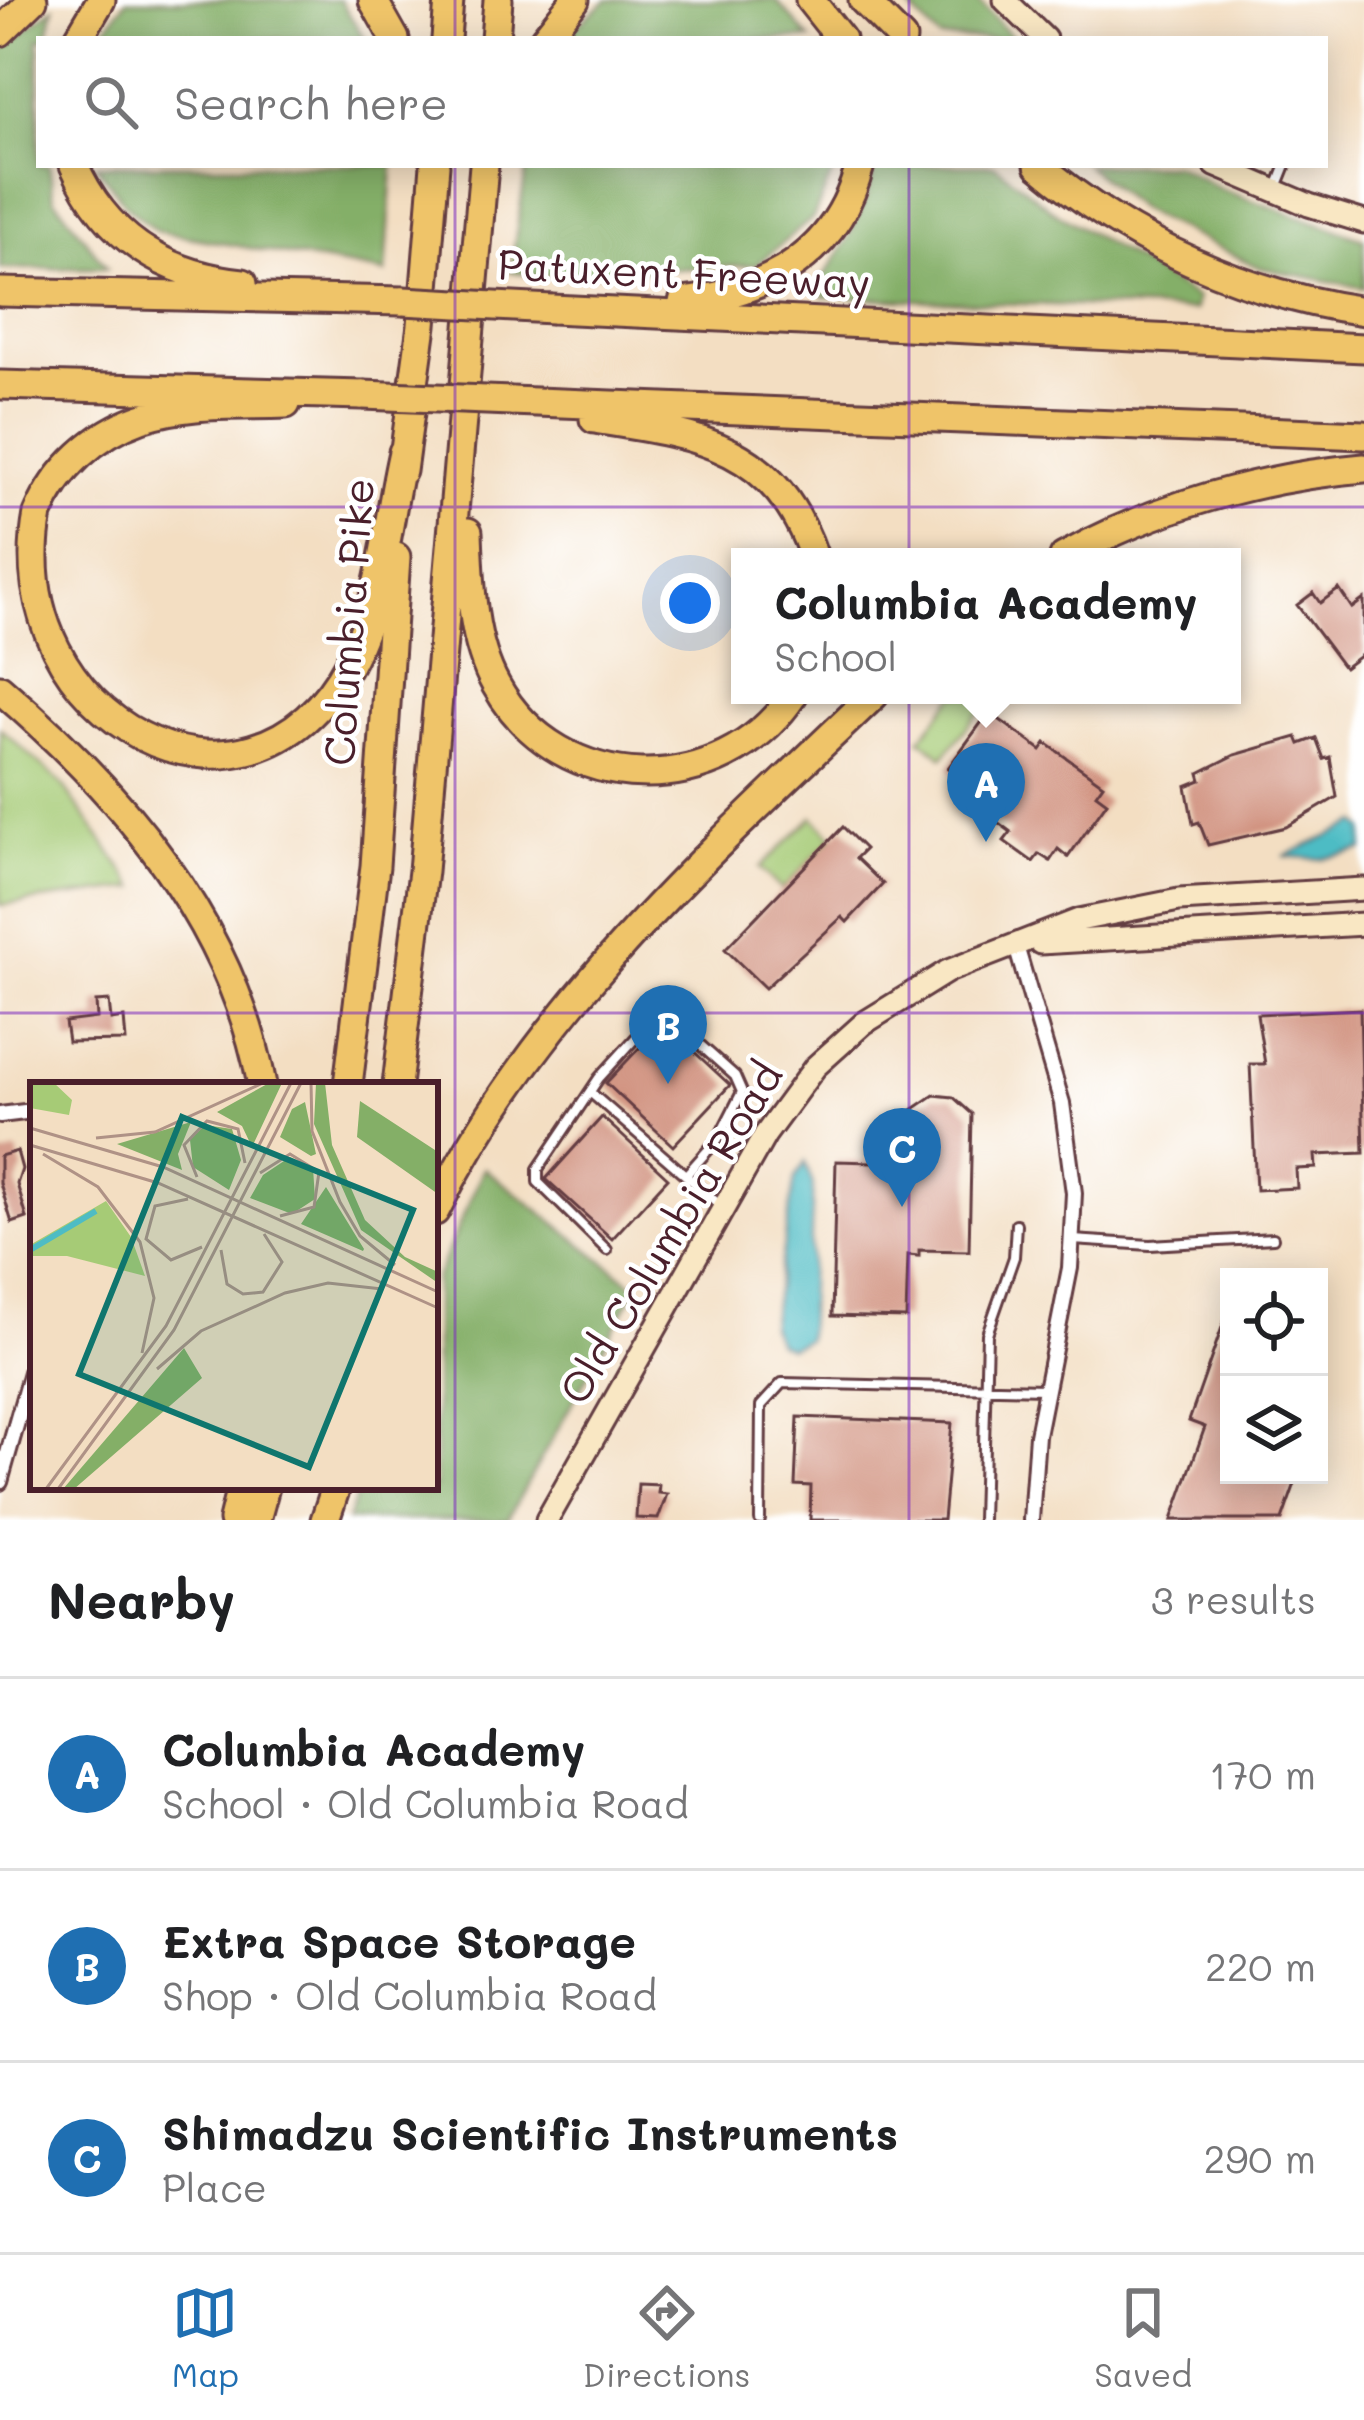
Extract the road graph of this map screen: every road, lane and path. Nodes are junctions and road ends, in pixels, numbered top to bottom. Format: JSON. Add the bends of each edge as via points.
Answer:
{"nodes":[{"id":1,"x":33,"y":0,"type":"edge"},
{"id":2,"x":101,"y":0,"type":"edge"},
{"id":3,"x":373,"y":0,"type":"edge"},
{"id":4,"x":449,"y":0,"type":"edge"},
{"id":5,"x":498,"y":0,"type":"edge"},
{"id":6,"x":575,"y":0,"type":"edge"},
{"id":7,"x":810,"y":0,"type":"edge"},
{"id":8,"x":862,"y":0,"type":"edge"},
{"id":9,"x":1005,"y":0,"type":"edge"},
{"id":10,"x":0,"y":32,"type":"edge"},
{"id":11,"x":80,"y":36,"type":"edge"},
{"id":12,"x":393,"y":36,"type":"edge"},
{"id":13,"x":446,"y":36,"type":"edge"},
{"id":14,"x":495,"y":36,"type":"edge"},
{"id":15,"x":546,"y":36,"type":"edge"},
{"id":16,"x":839,"y":36,"type":"edge"},
{"id":17,"x":899,"y":36,"type":"edge"},
{"id":18,"x":1042,"y":36,"type":"edge"},
{"id":19,"x":76,"y":168,"type":"edge"},
{"id":20,"x":416,"y":168,"type":"edge"},
{"id":21,"x":436,"y":168,"type":"edge"},
{"id":22,"x":484,"y":168,"type":"edge"},
{"id":23,"x":500,"y":168,"type":"edge"},
{"id":24,"x":859,"y":168,"type":"edge"},
{"id":25,"x":1043,"y":168,"type":"edge"},
{"id":26,"x":1223,"y":168,"type":"edge"},
{"id":27,"x":1285,"y":168,"type":"edge"},
{"id":28,"x":1275,"y":192,"type":"junction"},
{"id":29,"x":1364,"y":222,"type":"edge"},
{"id":30,"x":0,"y":292,"type":"edge"},
{"id":31,"x":403,"y":301,"type":"junction"},
{"id":32,"x":552,"y":309,"type":"junction"},
{"id":33,"x":1364,"y":311,"type":"edge"},
{"id":34,"x":422,"y":325,"type":"junction"},
{"id":35,"x":470,"y":327,"type":"junction"},
{"id":36,"x":1364,"y":348,"type":"edge"},
{"id":37,"x":0,"y":385,"type":"edge"},
{"id":38,"x":0,"y":398,"type":"edge"},
{"id":39,"x":363,"y":401,"type":"junction"},
{"id":40,"x":286,"y":404,"type":"junction"},
{"id":41,"x":511,"y":407,"type":"junction"},
{"id":42,"x":584,"y":417,"type":"junction"},
{"id":43,"x":463,"y":420,"type":"junction"},
{"id":44,"x":960,"y":420,"type":"junction"},
{"id":45,"x":1364,"y":435,"type":"edge"},
{"id":46,"x":403,"y":452,"type":"junction"},
{"id":47,"x":1364,"y":468,"type":"edge"},
{"id":48,"x":810,"y":548,"type":"edge"},
{"id":49,"x":1085,"y":548,"type":"edge"},
{"id":50,"x":0,"y":689,"type":"edge"},
{"id":51,"x":785,"y":704,"type":"edge"},
{"id":52,"x":865,"y":704,"type":"edge"},
{"id":53,"x":1364,"y":889,"type":"edge"},
{"id":54,"x":1364,"y":924,"type":"edge"},
{"id":55,"x":1016,"y":946,"type":"junction"},
{"id":56,"x":261,"y":1082,"type":"edge"},
{"id":57,"x":348,"y":1082,"type":"edge"},
{"id":58,"x":398,"y":1082,"type":"edge"},
{"id":59,"x":591,"y":1093,"type":"junction"},
{"id":60,"x":30,"y":1112,"type":"edge"},
{"id":61,"x":0,"y":1115,"type":"edge"},
{"id":62,"x":686,"y":1175,"type":"junction"},
{"id":63,"x":438,"y":1205,"type":"edge"},
{"id":64,"x":724,"y":1208,"type":"junction"},
{"id":65,"x":1016,"y":1224,"type":"dead end"},
{"id":66,"x":1274,"y":1238,"type":"dead end"},
{"id":67,"x":1073,"y":1240,"type":"junction"},
{"id":68,"x":607,"y":1250,"type":"dead end"},
{"id":69,"x":30,"y":1375,"type":"edge"},
{"id":70,"x":987,"y":1388,"type":"junction"},
{"id":71,"x":1044,"y":1389,"type":"junction"},
{"id":72,"x":0,"y":1482,"type":"edge"},
{"id":73,"x":241,"y":1490,"type":"edge"},
{"id":74,"x":264,"y":1490,"type":"edge"},
{"id":75,"x":315,"y":1490,"type":"edge"},
{"id":76,"x":335,"y":1490,"type":"edge"},
{"id":77,"x":233,"y":1520,"type":"edge"},
{"id":78,"x":256,"y":1520,"type":"edge"},
{"id":79,"x":308,"y":1520,"type":"edge"},
{"id":80,"x":325,"y":1520,"type":"edge"},
{"id":81,"x":547,"y":1520,"type":"edge"},
{"id":82,"x":760,"y":1520,"type":"edge"},
{"id":83,"x":982,"y":1520,"type":"edge"},
{"id":84,"x":1031,"y":1520,"type":"edge"}],
"edges":[{"from":1,"to":10,"type":"highway"},
{"from":2,"to":11,"type":"highway"},
{"from":3,"to":12,"type":"highway"},
{"from":4,"to":13,"type":"highway"},
{"from":5,"to":14,"type":"highway"},
{"from":6,"to":15,"type":"highway"},
{"from":7,"to":16,"type":"highway"},
{"from":8,"to":17,"type":"highway"},
{"from":9,"to":18,"type":"street"},
{"from":19,"to":31,"type":"highway","via":[[115,229],[164,264],[223,281]]},
{"from":20,"to":34,"type":"highway"},
{"from":21,"to":34,"type":"highway","name":"Columbia Pike"},
{"from":22,"to":35,"type":"highway"},
{"from":23,"to":35,"type":"highway"},
{"from":24,"to":32,"type":"highway","via":[[834,226],[772,280],[718,298]]},
{"from":25,"to":33,"type":"highway","via":[[1103,213],[1201,266]]},
{"from":26,"to":28,"type":"street"},
{"from":27,"to":28,"type":"lane"},
{"from":28,"to":29,"type":"street"},
{"from":30,"to":31,"type":"highway","name":"Patuxent Freeway"},
{"from":31,"to":32,"type":"highway","name":"Patuxent Freeway","bridge":true},
{"from":32,"to":36,"type":"highway","name":"Patuxent Freeway"},
{"from":34,"to":46,"type":"highway","name":"Columbia Pike"},
{"from":35,"to":43,"type":"highway"},
{"from":37,"to":39,"type":"highway"},
{"from":38,"to":40,"type":"highway"},
{"from":39,"to":40,"type":"highway"},
{"from":39,"to":41,"type":"highway","bridge":true},
{"from":40,"to":46,"type":"highway","via":[[138,418],[72,462],[41,507],[26,561],[32,634],[67,696],[113,734],[173,754],[236,751],[290,728],[316,706],[349,665],[371,609]]},
{"from":41,"to":42,"type":"highway"},
{"from":41,"to":44,"type":"highway"},
{"from":42,"to":44,"type":"highway"},
{"from":42,"to":48,"type":"highway","via":[[698,437],[752,463],[790,505]]},
{"from":43,"to":51,"type":"highway","via":[[470,584],[484,657],[509,704],[548,743],[606,769],[673,774],[748,743]]},
{"from":43,"to":58,"type":"highway"},
{"from":44,"to":45,"type":"highway"},
{"from":46,"to":57,"type":"highway","name":"Columbia Pike","via":[[375,866]]},
{"from":47,"to":49,"type":"highway","via":[[1203,498]]},
{"from":50,"to":56,"type":"highway","via":[[105,789],[180,884],[227,976]]},
{"from":52,"to":63,"type":"highway","via":[[584,988],[492,1107]]},
{"from":53,"to":55,"type":"street","name":"Old Columbia Road","via":[[1145,905]]},
{"from":54,"to":55,"type":"street","name":"Old Columbia Road"},
{"from":55,"to":64,"type":"street","name":"Old Columbia Road","via":[[920,985],[842,1041],[765,1135]]},
{"from":55,"to":67,"type":"street","via":[[1062,1103]]},
{"from":59,"to":62,"type":"lane"},
{"from":59,"to":62,"type":"lane","via":[[662,1010],[735,1076],[742,1092],[718,1139]]},
{"from":59,"to":68,"type":"lane","via":[[536,1177]]},
{"from":60,"to":61,"type":"street"},
{"from":62,"to":64,"type":"lane"},
{"from":64,"to":81,"type":"street","name":"Old Columbia Road"},
{"from":65,"to":70,"type":"lane","via":[[1014,1256],[989,1322]]},
{"from":66,"to":67,"type":"lane"},
{"from":67,"to":71,"type":"street"},
{"from":69,"to":72,"type":"street"},
{"from":70,"to":71,"type":"lane"},
{"from":70,"to":82,"type":"lane","via":[[782,1383],[761,1406]]},
{"from":70,"to":83,"type":"lane"},
{"from":71,"to":84,"type":"street"},
{"from":73,"to":77,"type":"highway"},
{"from":74,"to":78,"type":"highway"},
{"from":75,"to":79,"type":"highway"},
{"from":76,"to":80,"type":"highway"}]}
